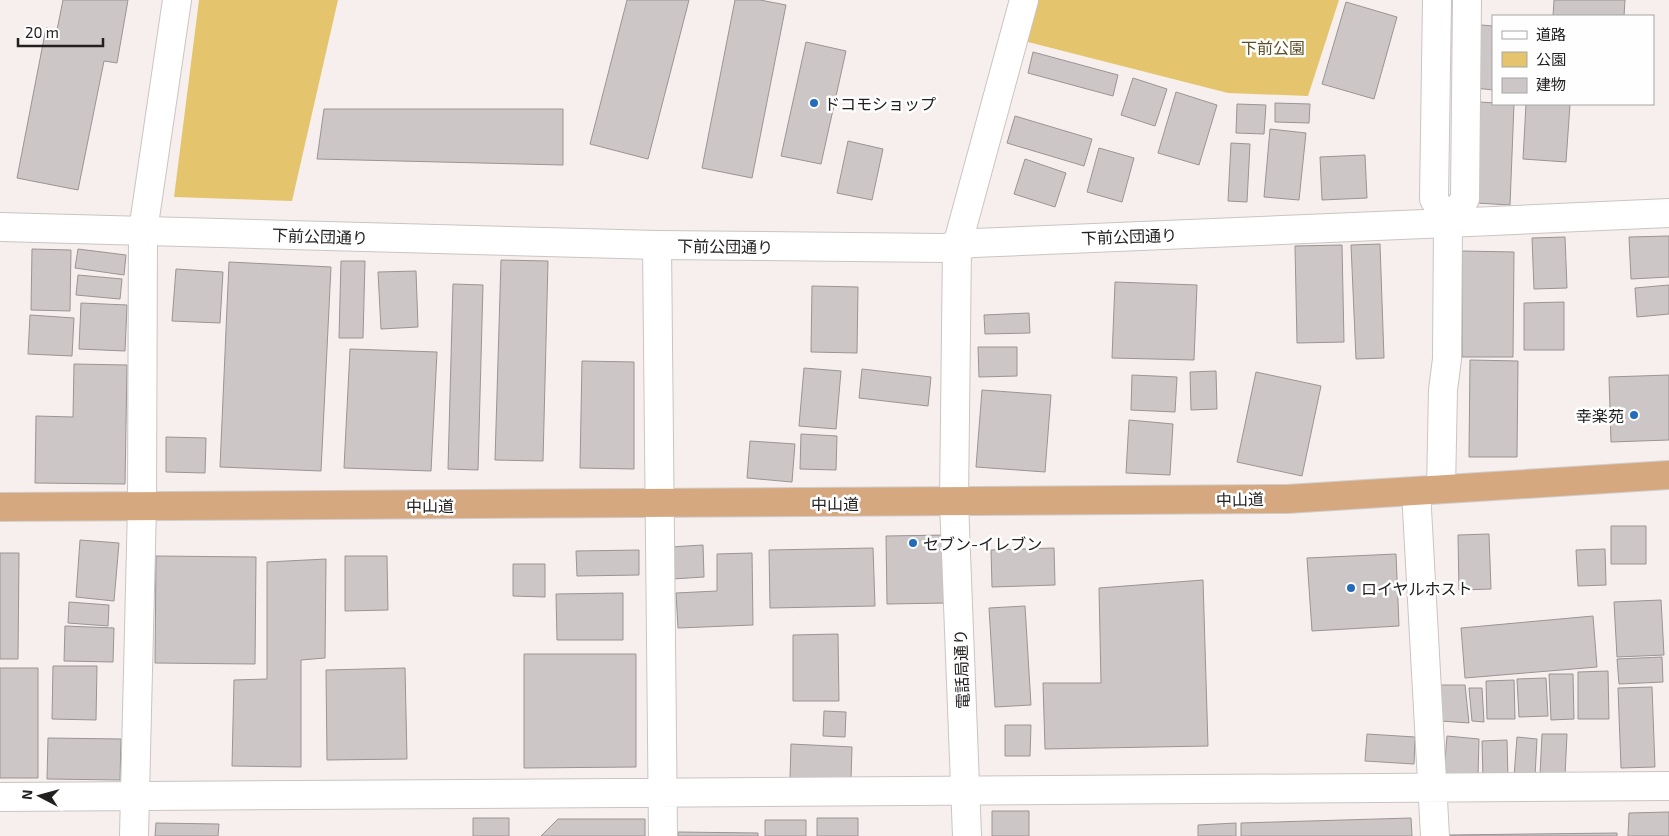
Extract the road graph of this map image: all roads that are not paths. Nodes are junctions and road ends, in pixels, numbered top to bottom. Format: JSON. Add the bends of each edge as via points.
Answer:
{"nodes":[{"id":1,"x":177,"y":0,"type":"edge"},
{"id":2,"x":1024,"y":0,"type":"edge"},
{"id":3,"x":1437,"y":0,"type":"edge"},
{"id":4,"x":1467,"y":0,"type":"edge"},
{"id":5,"x":1669,"y":212,"type":"edge"},
{"id":6,"x":1448,"y":223,"type":"junction"},
{"id":7,"x":0,"y":227,"type":"edge"},
{"id":8,"x":143,"y":232,"type":"junction"},
{"id":9,"x":657,"y":245,"type":"junction"},
{"id":10,"x":957,"y":246,"type":"junction"},
{"id":11,"x":1669,"y":475,"type":"edge"},
{"id":12,"x":1428,"y":490,"type":"junction"},
{"id":13,"x":954,"y":502,"type":"junction"},
{"id":14,"x":660,"y":504,"type":"junction"},
{"id":15,"x":142,"y":506,"type":"junction"},
{"id":16,"x":0,"y":507,"type":"edge"},
{"id":17,"x":1669,"y":786,"type":"edge"},
{"id":18,"x":1432,"y":789,"type":"junction"},
{"id":19,"x":965,"y":792,"type":"junction"},
{"id":20,"x":663,"y":794,"type":"junction"},
{"id":21,"x":134,"y":796,"type":"junction"},
{"id":22,"x":0,"y":797,"type":"edge"},
{"id":23,"x":134,"y":836,"type":"edge"},
{"id":24,"x":663,"y":836,"type":"edge"},
{"id":25,"x":966,"y":836,"type":"edge"},
{"id":26,"x":1435,"y":836,"type":"edge"}],
"edges":[{"from":1,"to":8,"type":"street"},
{"from":2,"to":10,"type":"street","name":"電話局通り"},
{"from":3,"to":6,"type":"street","via":[[1434,199]]},
{"from":4,"to":6,"type":"street","via":[[1465,199]]},
{"from":5,"to":6,"type":"street","name":"下前公団通り"},
{"from":6,"to":10,"type":"street","name":"下前公団通り"},
{"from":6,"to":12,"type":"street","via":[[1447,359]]},
{"from":7,"to":8,"type":"street","name":"下前公団通り"},
{"from":8,"to":9,"type":"street","name":"下前公団通り"},
{"from":8,"to":15,"type":"street"},
{"from":9,"to":10,"type":"street","name":"下前公団通り"},
{"from":9,"to":14,"type":"street"},
{"from":10,"to":13,"type":"street","name":"電話局通り"},
{"from":11,"to":12,"type":"highway","name":"中山道"},
{"from":12,"to":13,"type":"highway","name":"中山道","via":[[1287,499]]},
{"from":12,"to":18,"type":"street"},
{"from":13,"to":14,"type":"highway","name":"中山道"},
{"from":13,"to":19,"type":"street","name":"電話局通り"},
{"from":14,"to":15,"type":"highway","name":"中山道"},
{"from":14,"to":20,"type":"street"},
{"from":15,"to":16,"type":"highway","name":"中山道"},
{"from":15,"to":21,"type":"street"},
{"from":17,"to":18,"type":"street"},
{"from":18,"to":19,"type":"street"},
{"from":18,"to":26,"type":"street"},
{"from":19,"to":20,"type":"street"},
{"from":19,"to":25,"type":"street","name":"電話局通り"},
{"from":20,"to":21,"type":"street"},
{"from":20,"to":24,"type":"street"},
{"from":21,"to":22,"type":"street"},
{"from":21,"to":23,"type":"street"}]}
